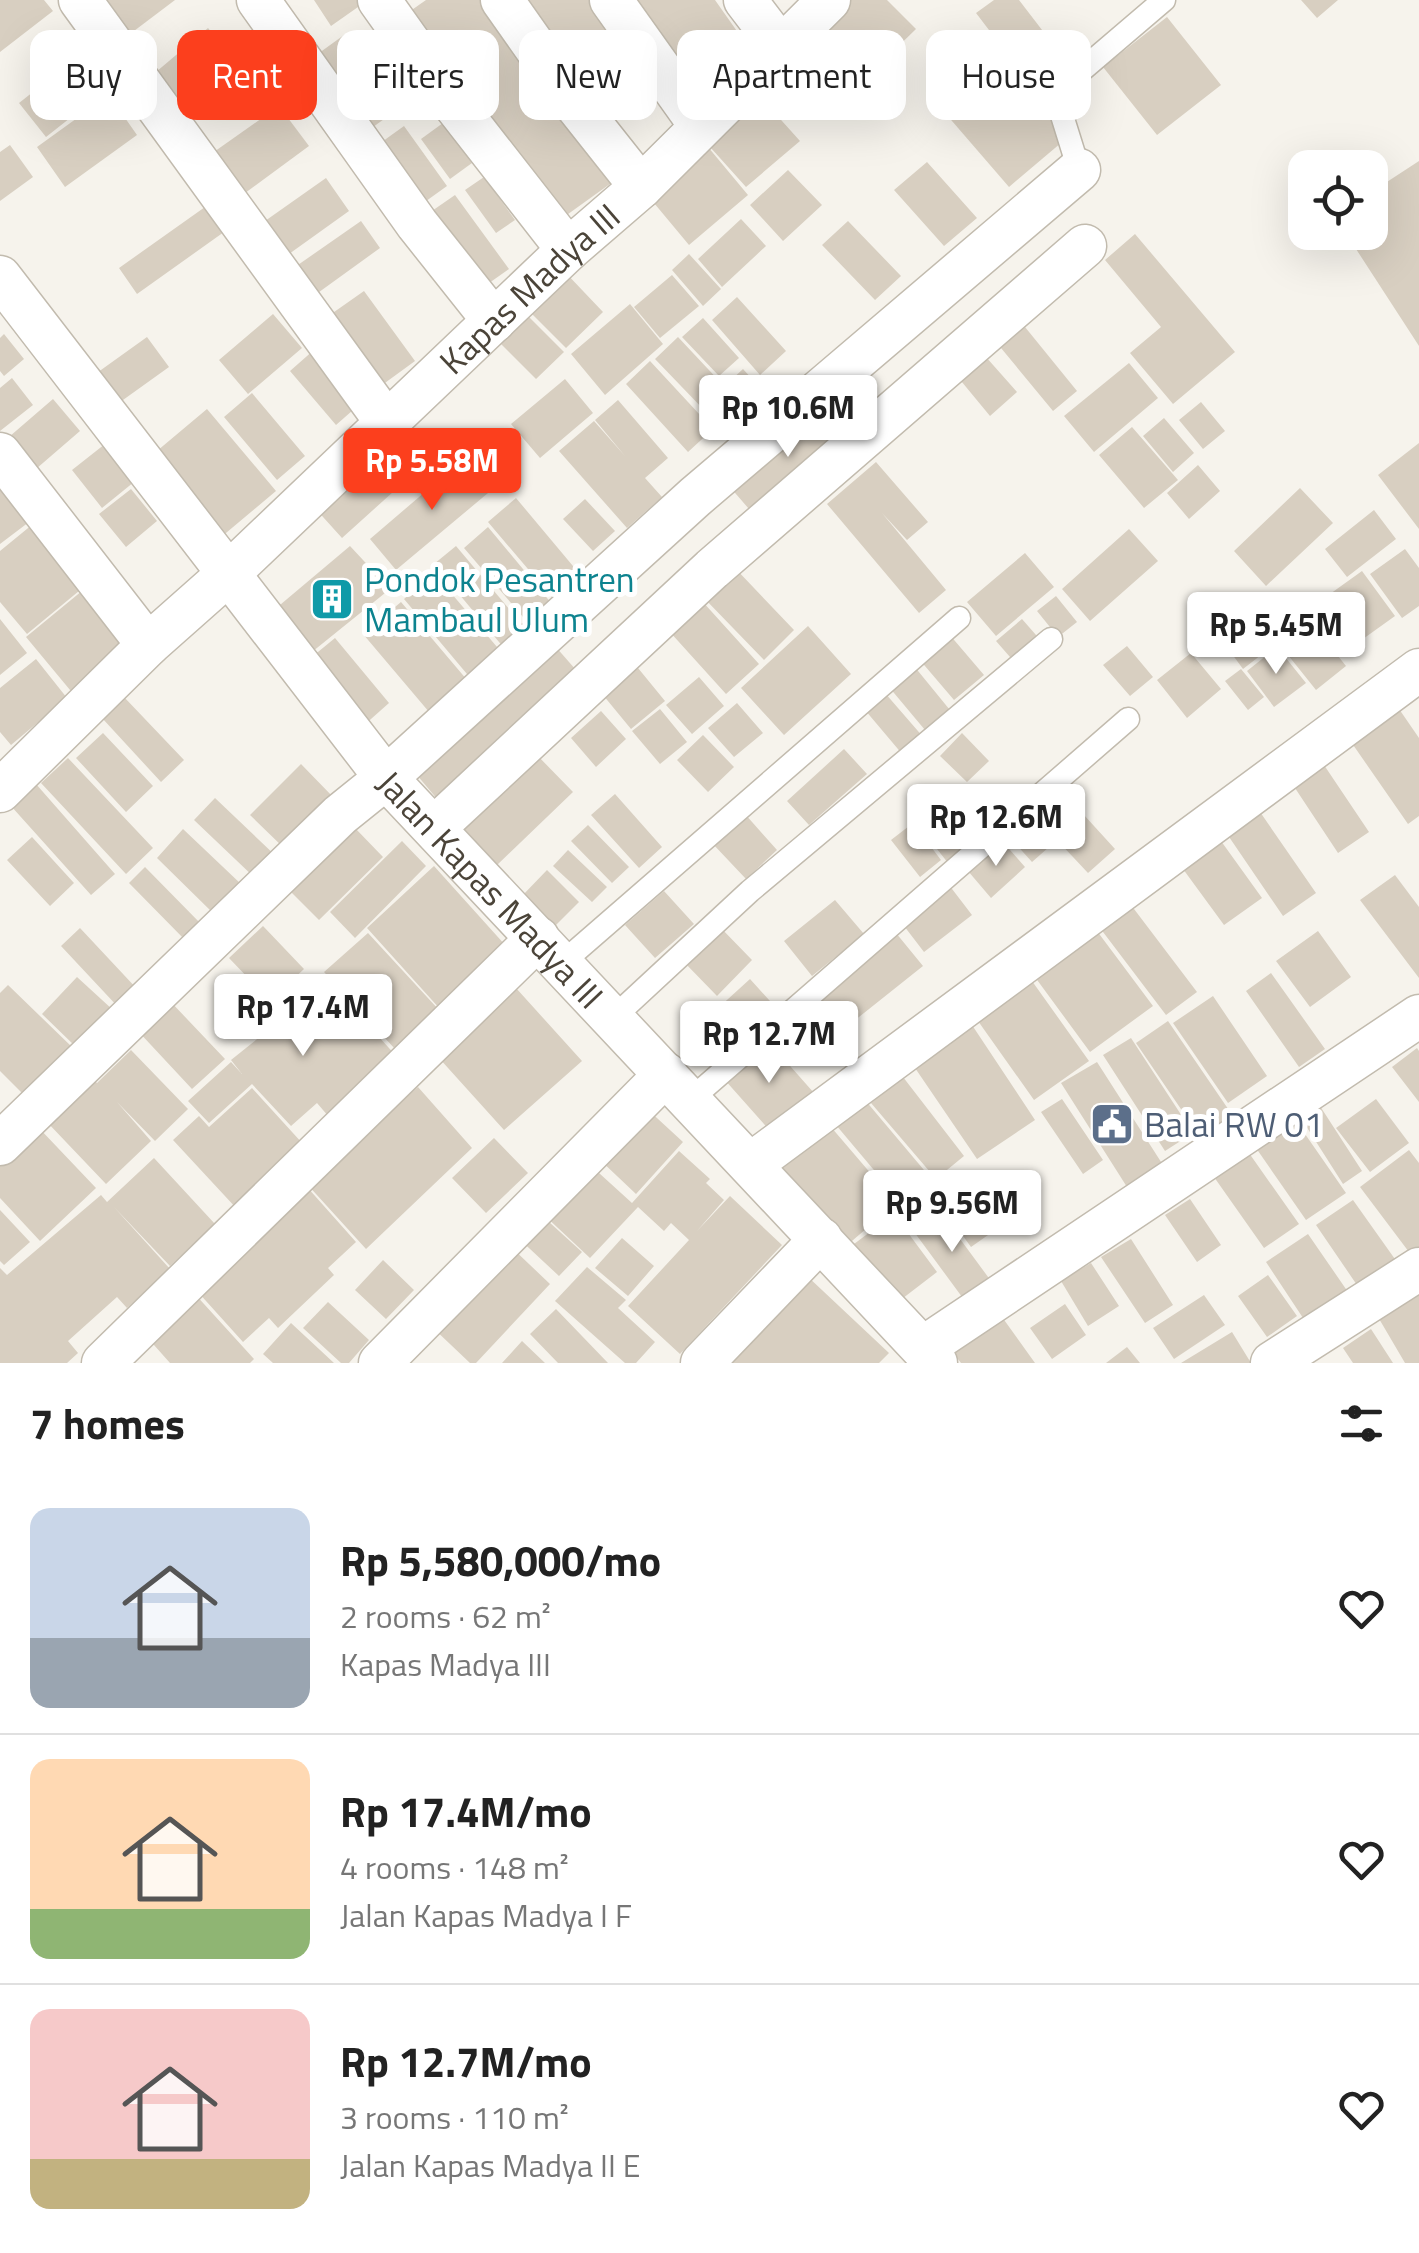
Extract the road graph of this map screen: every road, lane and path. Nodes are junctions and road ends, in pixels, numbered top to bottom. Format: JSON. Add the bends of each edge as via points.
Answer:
{"nodes":[{"id":1,"x":80,"y":0,"type":"edge"},
{"id":2,"x":258,"y":0,"type":"edge"},
{"id":3,"x":379,"y":0,"type":"edge"},
{"id":4,"x":502,"y":0,"type":"edge"},
{"id":5,"x":611,"y":0,"type":"edge"},
{"id":6,"x":745,"y":0,"type":"edge"},
{"id":7,"x":829,"y":0,"type":"edge"},
{"id":8,"x":1164,"y":0,"type":"edge"},
{"id":9,"x":768,"y":30,"type":"edge"},
{"id":10,"x":797,"y":30,"type":"edge"},
{"id":11,"x":706,"y":120,"type":"edge"},
{"id":12,"x":700,"y":126,"type":"junction"},
{"id":13,"x":1079,"y":170,"type":"joint"},
{"id":14,"x":642,"y":186,"type":"junction"},
{"id":15,"x":1085,"y":246,"type":"dead end"},
{"id":16,"x":568,"y":250,"type":"junction"},
{"id":17,"x":0,"y":277,"type":"edge"},
{"id":18,"x":494,"y":321,"type":"junction"},
{"id":19,"x":833,"y":380,"type":"junction"},
{"id":20,"x":387,"y":423,"type":"junction"},
{"id":21,"x":876,"y":426,"type":"junction"},
{"id":22,"x":0,"y":454,"type":"edge"},
{"id":23,"x":226,"y":575,"type":"junction"},
{"id":24,"x":958,"y":618,"type":"dead end"},
{"id":25,"x":1052,"y":639,"type":"dead end"},
{"id":26,"x":148,"y":645,"type":"junction"},
{"id":27,"x":1419,"y":670,"type":"edge"},
{"id":28,"x":1128,"y":720,"type":"dead end"},
{"id":29,"x":386,"y":778,"type":"junction"},
{"id":30,"x":4,"y":779,"type":"edge"},
{"id":31,"x":434,"y":828,"type":"junction"},
{"id":32,"x":550,"y":950,"type":"junction"},
{"id":33,"x":1419,"y":1016,"type":"edge"},
{"id":34,"x":614,"y":1018,"type":"junction"},
{"id":35,"x":678,"y":1087,"type":"junction"},
{"id":36,"x":0,"y":1144,"type":"edge"},
{"id":37,"x":751,"y":1164,"type":"junction"},
{"id":38,"x":821,"y":1240,"type":"junction"},
{"id":39,"x":1419,"y":1269,"type":"edge"},
{"id":40,"x":930,"y":1355,"type":"edge"},
{"id":41,"x":102,"y":1363,"type":"edge"},
{"id":42,"x":380,"y":1363,"type":"edge"},
{"id":43,"x":702,"y":1363,"type":"edge"},
{"id":44,"x":1272,"y":1363,"type":"edge"}],
"edges":[{"from":1,"to":20,"type":"street"},
{"from":2,"to":18,"type":"street"},
{"from":3,"to":16,"type":"street"},
{"from":4,"to":14,"type":"street"},
{"from":5,"to":12,"type":"street"},
{"from":6,"to":9,"type":"street"},
{"from":7,"to":10,"type":"street","name":"Kapas Madya III"},
{"from":8,"to":13,"type":"lane","via":[[1056,93]]},
{"from":11,"to":12,"type":"street","name":"Kapas Madya III"},
{"from":12,"to":14,"type":"street","name":"Kapas Madya III"},
{"from":13,"to":19,"type":"street"},
{"from":14,"to":16,"type":"street","name":"Kapas Madya III"},
{"from":15,"to":21,"type":"street"},
{"from":16,"to":18,"type":"street","name":"Kapas Madya III"},
{"from":17,"to":23,"type":"street","name":"Jalan Kapas Madya III"},
{"from":18,"to":20,"type":"street","name":"Kapas Madya III"},
{"from":19,"to":21,"type":"street"},
{"from":19,"to":29,"type":"street"},
{"from":20,"to":23,"type":"street","name":"Kapas Madya III"},
{"from":21,"to":31,"type":"street"},
{"from":22,"to":26,"type":"street"},
{"from":23,"to":26,"type":"street","name":"Kapas Madya III"},
{"from":23,"to":29,"type":"street","name":"Jalan Kapas Madya III"},
{"from":24,"to":32,"type":"lane"},
{"from":25,"to":34,"type":"lane","via":[[750,891]]},
{"from":26,"to":30,"type":"street","name":"Kapas Madya III"},
{"from":27,"to":37,"type":"street"},
{"from":28,"to":35,"type":"lane"},
{"from":29,"to":31,"type":"street","name":"Jalan Kapas Madya III"},
{"from":29,"to":36,"type":"street"},
{"from":31,"to":32,"type":"street","name":"Jalan Kapas Madya III"},
{"from":32,"to":34,"type":"street","name":"Jalan Kapas Madya III"},
{"from":32,"to":41,"type":"street"},
{"from":33,"to":40,"type":"street"},
{"from":34,"to":35,"type":"street","name":"Jalan Kapas Madya III"},
{"from":35,"to":37,"type":"street","name":"Jalan Kapas Madya III"},
{"from":35,"to":42,"type":"street"},
{"from":37,"to":38,"type":"street","name":"Jalan Kapas Madya III"},
{"from":38,"to":40,"type":"street","name":"Jalan Kapas Madya III"},
{"from":38,"to":43,"type":"street"},
{"from":39,"to":44,"type":"street"}]}
